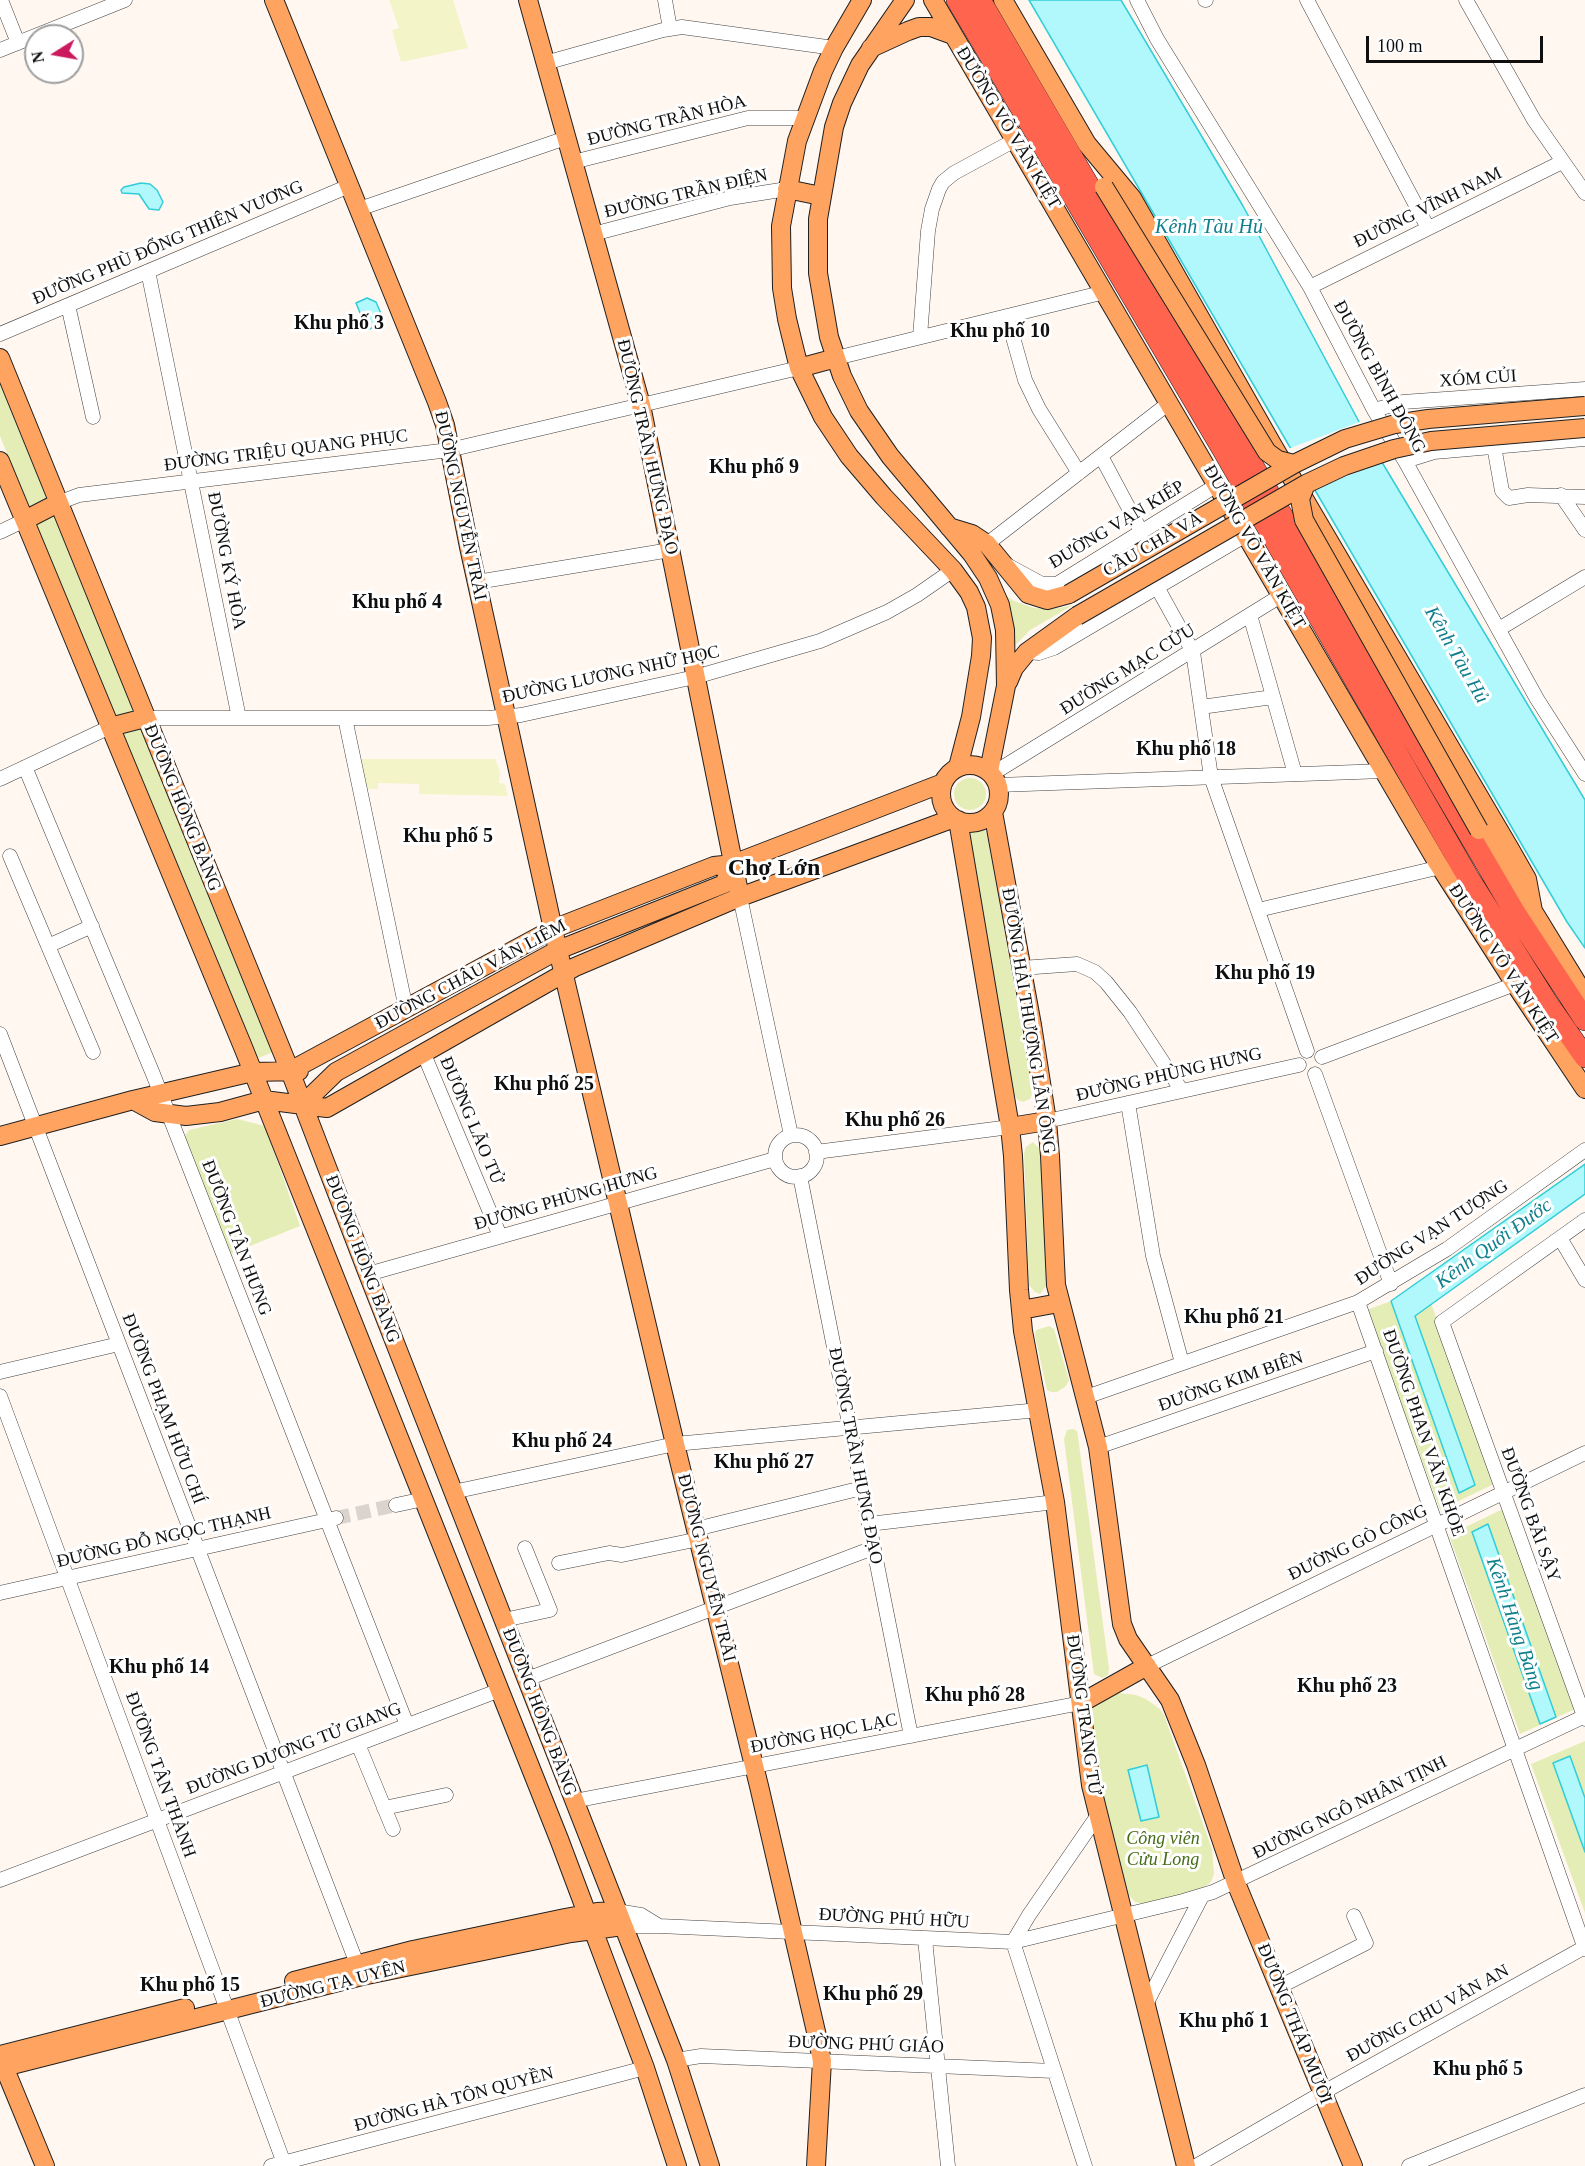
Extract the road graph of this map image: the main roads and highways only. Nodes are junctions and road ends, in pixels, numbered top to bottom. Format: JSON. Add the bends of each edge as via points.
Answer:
{"nodes":[{"id":1,"x":274,"y":0,"type":"edge"},
{"id":2,"x":528,"y":0,"type":"edge"},
{"id":3,"x":862,"y":0,"type":"edge"},
{"id":4,"x":1003,"y":0,"type":"edge"},
{"id":5,"x":933,"y":2,"type":"edge"},
{"id":6,"x":966,"y":3,"type":"edge"},
{"id":7,"x":899,"y":7,"type":"edge"},
{"id":8,"x":953,"y":35,"type":"junction"},
{"id":9,"x":870,"y":49,"type":"junction"},
{"id":10,"x":1087,"y":144,"type":"junction"},
{"id":11,"x":787,"y":189,"type":"junction"},
{"id":12,"x":821,"y":196,"type":"junction"},
{"id":13,"x":0,"y":358,"type":"edge"},
{"id":14,"x":836,"y":358,"type":"junction"},
{"id":15,"x":799,"y":368,"type":"junction"},
{"id":16,"x":1585,"y":406,"type":"edge"},
{"id":17,"x":1585,"y":428,"type":"edge"},
{"id":18,"x":0,"y":461,"type":"edge"},
{"id":19,"x":1294,"y":464,"type":"junction"},
{"id":20,"x":1306,"y":484,"type":"junction"},
{"id":21,"x":58,"y":503,"type":"junction"},
{"id":22,"x":25,"y":520,"type":"junction"},
{"id":23,"x":949,"y":526,"type":"junction"},
{"id":24,"x":1006,"y":686,"type":"junction"},
{"id":25,"x":145,"y":718,"type":"junction"},
{"id":26,"x":970,"y":722,"type":"junction"},
{"id":27,"x":110,"y":727,"type":"junction"},
{"id":28,"x":997,"y":732,"type":"junction"},
{"id":29,"x":958,"y":767,"type":"junction"},
{"id":30,"x":993,"y":777,"type":"junction"},
{"id":31,"x":943,"y":783,"type":"junction"},
{"id":32,"x":993,"y":812,"type":"junction"},
{"id":33,"x":956,"y":819,"type":"junction"},
{"id":34,"x":734,"y":864,"type":"junction"},
{"id":35,"x":724,"y":884,"type":"junction"},
{"id":36,"x":740,"y":897,"type":"junction"},
{"id":37,"x":1533,"y":911,"type":"junction"},
{"id":38,"x":553,"y":929,"type":"junction"},
{"id":39,"x":558,"y":950,"type":"junction"},
{"id":40,"x":564,"y":973,"type":"junction"},
{"id":41,"x":1584,"y":997,"type":"edge"},
{"id":42,"x":405,"y":1009,"type":"junction"},
{"id":43,"x":1585,"y":1020,"type":"edge"},
{"id":44,"x":414,"y":1029,"type":"junction"},
{"id":45,"x":423,"y":1052,"type":"junction"},
{"id":46,"x":1585,"y":1057,"type":"edge"},
{"id":47,"x":290,"y":1071,"type":"junction"},
{"id":48,"x":253,"y":1072,"type":"junction"},
{"id":49,"x":336,"y":1072,"type":"junction"},
{"id":50,"x":1585,"y":1089,"type":"edge"},
{"id":51,"x":264,"y":1100,"type":"junction"},
{"id":52,"x":133,"y":1101,"type":"junction"},
{"id":53,"x":302,"y":1105,"type":"junction"},
{"id":54,"x":1047,"y":1121,"type":"junction"},
{"id":55,"x":1010,"y":1127,"type":"junction"},
{"id":56,"x":0,"y":1136,"type":"edge"},
{"id":57,"x":368,"y":1275,"type":"junction"},
{"id":58,"x":337,"y":1283,"type":"junction"},
{"id":59,"x":1059,"y":1304,"type":"junction"},
{"id":60,"x":1021,"y":1311,"type":"junction"},
{"id":61,"x":1039,"y":1410,"type":"joint"},
{"id":62,"x":453,"y":1492,"type":"junction"},
{"id":63,"x":424,"y":1499,"type":"junction"},
{"id":64,"x":1147,"y":1666,"type":"junction"},
{"id":65,"x":527,"y":1679,"type":"junction"},
{"id":66,"x":500,"y":1690,"type":"junction"},
{"id":67,"x":1081,"y":1703,"type":"junction"},
{"id":68,"x":574,"y":1801,"type":"junction"},
{"id":69,"x":547,"y":1807,"type":"junction"},
{"id":70,"x":1236,"y":1883,"type":"joint"},
{"id":71,"x":620,"y":1919,"type":"junction"},
{"id":72,"x":591,"y":1922,"type":"junction"},
{"id":73,"x":676,"y":2060,"type":"junction"},
{"id":74,"x":1,"y":2062,"type":"edge"},
{"id":75,"x":645,"y":2068,"type":"junction"},
{"id":76,"x":45,"y":2166,"type":"edge"},
{"id":77,"x":676,"y":2166,"type":"edge"},
{"id":78,"x":710,"y":2166,"type":"edge"},
{"id":79,"x":816,"y":2166,"type":"edge"},
{"id":80,"x":1186,"y":2166,"type":"edge"},
{"id":81,"x":1353,"y":2166,"type":"edge"}],
"edges":[{"from":1,"to":38,"type":"main road","name":"ĐƯỜNG NGUYỄN TRÃI","via":[[437,402]]},
{"from":2,"to":34,"type":"main road","name":"ĐƯỜNG TRẦN HƯNG ĐẠO","via":[[641,405]]},
{"from":3,"to":11,"type":"main road","via":[[834,48],[805,118]]},
{"from":4,"to":10,"type":"main road"},
{"from":5,"to":6,"type":"main road"},
{"from":5,"to":7,"type":"main road"},
{"from":5,"to":8,"type":"main road","name":"ĐƯỜNG VÕ VĂN KIỆT"},
{"from":6,"to":43,"type":"highway","name":"ĐƯỜNG VÕ VĂN KIỆT","via":[[1509,903]]},
{"from":6,"to":46,"type":"highway","name":"ĐƯỜNG VÕ VĂN KIỆT","via":[[1468,877]]},
{"from":7,"to":9,"type":"main road"},
{"from":8,"to":9,"type":"main road","via":[[919,27]]},
{"from":8,"to":50,"type":"main road","name":"ĐƯỜNG VÕ VĂN KIỆT","via":[[1441,867]]},
{"from":9,"to":12,"type":"main road","via":[[851,81],[836,119]]},
{"from":10,"to":19,"type":"main road","bridge":true,"via":[[1104,187],[1267,452]]},
{"from":10,"to":37,"type":"main road","via":[[1132,198],[1527,879]]},
{"from":11,"to":12,"type":"main road"},
{"from":11,"to":15,"type":"main road","via":[[781,226],[782,288]]},
{"from":12,"to":14,"type":"main road","via":[[818,273]]},
{"from":13,"to":21,"type":"main road","name":"ĐƯỜNG HỒNG BÀNG"},
{"from":14,"to":15,"type":"main road"},
{"from":14,"to":23,"type":"main road","via":[[848,391],[870,431]]},
{"from":15,"to":26,"type":"main road","via":[[823,417],[849,456],[969,592],[980,622],[981,656]]},
{"from":16,"to":19,"type":"main road","name":"CẦU CHÀ VÀ","bridge":true,"via":[[1455,415],[1395,424],[1345,439]]},
{"from":17,"to":20,"type":"main road","name":"CẦU CHÀ VÀ","bridge":true,"via":[[1412,444],[1344,466]]},
{"from":18,"to":22,"type":"main road","name":"ĐƯỜNG HỒNG BÀNG"},
{"from":19,"to":23,"type":"main road","name":"CẦU CHÀ VÀ","bridge":true,"via":[[1069,594],[1047,600],[1020,587],[987,544]]},
{"from":20,"to":24,"type":"main road","name":"CẦU CHÀ VÀ","bridge":true,"via":[[1077,616],[1027,652]]},
{"from":20,"to":37,"type":"main road","bridge":true,"via":[[1300,499],[1304,520],[1479,830]]},
{"from":21,"to":22,"type":"main road"},
{"from":21,"to":25,"type":"main road","name":"ĐƯỜNG HỒNG BÀNG"},
{"from":22,"to":27,"type":"main road","name":"ĐƯỜNG HỒNG BÀNG"},
{"from":23,"to":24,"type":"main road","via":[[981,566],[1000,605],[1005,630]]},
{"from":24,"to":28,"type":"main road"},
{"from":25,"to":27,"type":"main road"},
{"from":25,"to":47,"type":"main road","name":"ĐƯỜNG HỒNG BÀNG"},
{"from":26,"to":28,"type":"main road","via":[[983,733]]},
{"from":26,"to":29,"type":"main road"},
{"from":27,"to":48,"type":"main road","name":"ĐƯỜNG HỒNG BÀNG"},
{"from":28,"to":30,"type":"main road"},
{"from":29,"to":30,"type":"main road","via":[[977,765]]},
{"from":29,"to":31,"type":"main road"},
{"from":30,"to":32,"type":"main road","via":[[999,799]]},
{"from":31,"to":33,"type":"main road","via":[[942,802]]},
{"from":31,"to":34,"type":"main road","name":"ĐƯỜNG CHÂU VĂN LIÊM"},
{"from":32,"to":33,"type":"main road","via":[[981,821],[965,823]]},
{"from":32,"to":54,"type":"main road","name":"ĐƯỜNG HẢI THƯỢNG LÃN ÔNG"},
{"from":33,"to":36,"type":"main road"},
{"from":33,"to":55,"type":"main road","name":"ĐƯỜNG HẢI THƯỢNG LÃN ÔNG"},
{"from":34,"to":35,"type":"main road"},
{"from":34,"to":36,"type":"main road","name":"ĐƯỜNG TRẦN HƯNG ĐẠO"},
{"from":34,"to":38,"type":"main road","name":"ĐƯỜNG CHÂU VĂN LIÊM","via":[[714,866]]},
{"from":35,"to":36,"type":"main road"},
{"from":35,"to":39,"type":"main road","name":"ĐƯỜNG CHÂU VĂN LIÊM"},
{"from":36,"to":40,"type":"main road"},
{"from":37,"to":41,"type":"main road"},
{"from":38,"to":39,"type":"main road","name":"ĐƯỜNG NGUYỄN TRÃI"},
{"from":38,"to":42,"type":"main road","name":"ĐƯỜNG CHÂU VĂN LIÊM"},
{"from":39,"to":40,"type":"main road","name":"ĐƯỜNG NGUYỄN TRÃI"},
{"from":39,"to":44,"type":"main road","name":"ĐƯỜNG CHÂU VĂN LIÊM"},
{"from":40,"to":45,"type":"main road"},
{"from":40,"to":79,"type":"main road","name":"ĐƯỜNG NGUYỄN TRÃI","via":[[822,2061]]},
{"from":42,"to":44,"type":"main road"},
{"from":42,"to":47,"type":"main road","name":"ĐƯỜNG CHÂU VĂN LIÊM"},
{"from":44,"to":45,"type":"main road"},
{"from":44,"to":49,"type":"main road","name":"ĐƯỜNG CHÂU VĂN LIÊM"},
{"from":45,"to":53,"type":"main road","via":[[327,1108]]},
{"from":47,"to":48,"type":"main road"},
{"from":47,"to":49,"type":"main road"},
{"from":47,"to":53,"type":"main road","name":"ĐƯỜNG HỒNG BÀNG"},
{"from":48,"to":51,"type":"main road","name":"ĐƯỜNG HỒNG BÀNG"},
{"from":48,"to":52,"type":"main road"},
{"from":49,"to":53,"type":"main road","name":"ĐƯỜNG CHÂU VĂN LIÊM"},
{"from":51,"to":52,"type":"main road","via":[[203,1115],[169,1115]]},
{"from":51,"to":53,"type":"main road"},
{"from":51,"to":58,"type":"main road","name":"ĐƯỜNG HỒNG BÀNG"},
{"from":52,"to":56,"type":"main road"},
{"from":53,"to":57,"type":"main road","name":"ĐƯỜNG HỒNG BÀNG"},
{"from":54,"to":55,"type":"main road"},
{"from":54,"to":59,"type":"main road","name":"ĐƯỜNG HẢI THƯỢNG LÃN ÔNG"},
{"from":55,"to":60,"type":"main road","name":"ĐƯỜNG HẢI THƯỢNG LÃN ÔNG"},
{"from":57,"to":58,"type":"main road"},
{"from":57,"to":62,"type":"main road","name":"ĐƯỜNG HỒNG BÀNG"},
{"from":58,"to":63,"type":"main road","name":"ĐƯỜNG HỒNG BÀNG"},
{"from":59,"to":60,"type":"main road"},
{"from":59,"to":64,"type":"main road","name":"ĐƯỜNG HẢI THƯỢNG LÃN ÔNG","via":[[1098,1446],[1122,1624]]},
{"from":60,"to":61,"type":"main road","name":"ĐƯỜNG HẢI THƯỢNG LÃN ÔNG"},
{"from":61,"to":67,"type":"main road","name":"ĐƯỜNG TRANG TỬ"},
{"from":62,"to":63,"type":"main road"},
{"from":62,"to":65,"type":"main road","name":"ĐƯỜNG HỒNG BÀNG"},
{"from":63,"to":66,"type":"main road","name":"ĐƯỜNG HỒNG BÀNG"},
{"from":64,"to":67,"type":"main road"},
{"from":64,"to":70,"type":"main road","name":"ĐƯỜNG HẢI THƯỢNG LÃN ÔNG","via":[[1170,1700]]},
{"from":65,"to":66,"type":"main road"},
{"from":65,"to":68,"type":"main road","name":"ĐƯỜNG HỒNG BÀNG"},
{"from":66,"to":69,"type":"main road","name":"ĐƯỜNG HỒNG BÀNG"},
{"from":67,"to":80,"type":"main road","name":"ĐƯỜNG TRANG TỬ","via":[[1085,1754],[1098,1815]]},
{"from":68,"to":69,"type":"main road"},
{"from":68,"to":71,"type":"main road","name":"ĐƯỜNG HỒNG BÀNG"},
{"from":69,"to":72,"type":"main road","name":"ĐƯỜNG HỒNG BÀNG"},
{"from":70,"to":81,"type":"main road","name":"ĐƯỜNG THÁP MƯỜI"},
{"from":71,"to":72,"type":"main road","name":"ĐƯỜNG TẠ UYÊN"},
{"from":71,"to":73,"type":"main road","name":"ĐƯỜNG HỒNG BÀNG"},
{"from":72,"to":74,"type":"main road","name":"ĐƯỜNG TẠ UYÊN","via":[[359,1970]]},
{"from":72,"to":75,"type":"main road","name":"ĐƯỜNG HỒNG BÀNG"},
{"from":73,"to":75,"type":"main road"},
{"from":73,"to":78,"type":"main road","name":"ĐƯỜNG HỒNG BÀNG"},
{"from":74,"to":76,"type":"main road"},
{"from":75,"to":77,"type":"main road","name":"ĐƯỜNG HỒNG BÀNG"}]}
